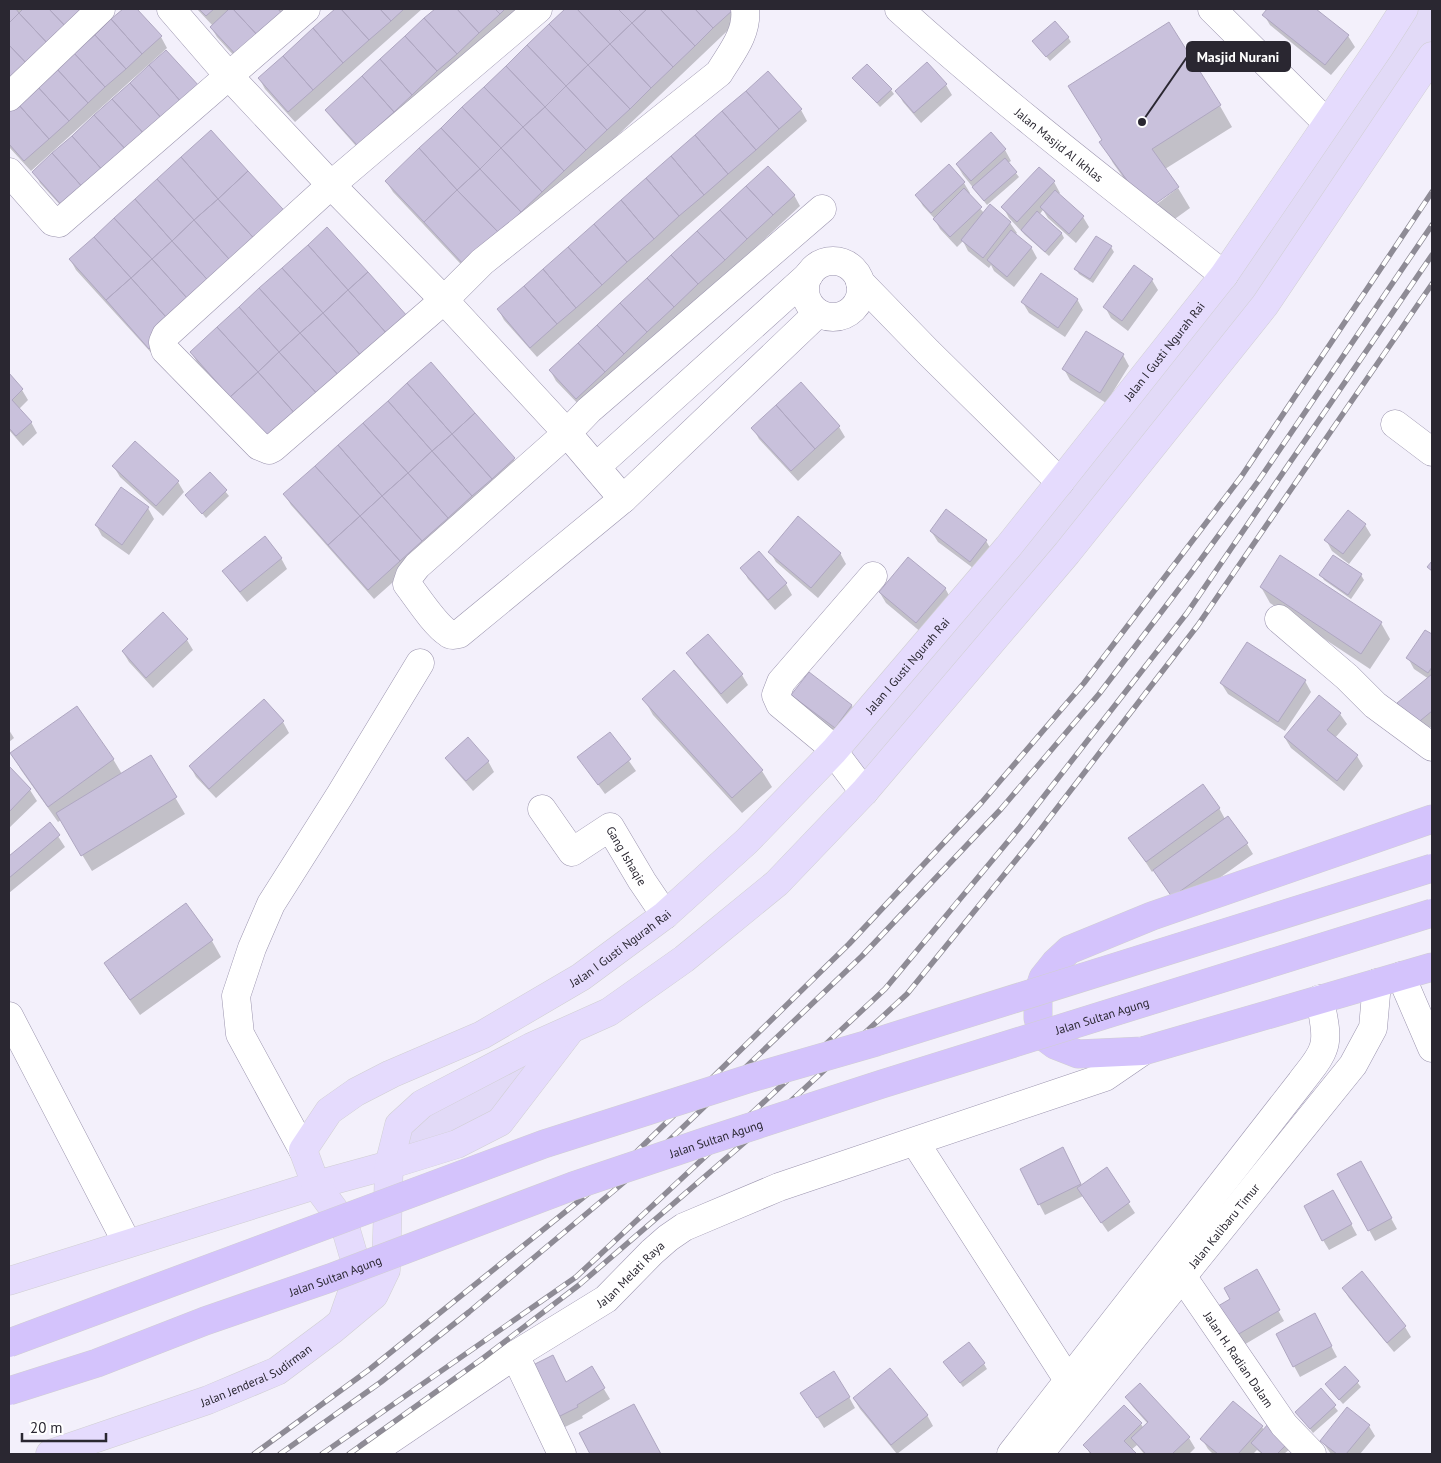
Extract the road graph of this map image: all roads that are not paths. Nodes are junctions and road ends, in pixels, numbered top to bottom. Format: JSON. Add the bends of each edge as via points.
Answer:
{"nodes":[{"id":1,"x":101,"y":9,"type":"edge"},
{"id":2,"x":171,"y":9,"type":"edge"},
{"id":3,"x":306,"y":9,"type":"edge"},
{"id":4,"x":538,"y":9,"type":"edge"},
{"id":5,"x":745,"y":9,"type":"edge"},
{"id":6,"x":899,"y":9,"type":"edge"},
{"id":7,"x":1212,"y":9,"type":"edge"},
{"id":8,"x":1404,"y":9,"type":"edge"},
{"id":9,"x":1432,"y":56,"type":"edge"},
{"id":10,"x":228,"y":76,"type":"junction"},
{"id":11,"x":9,"y":97,"type":"edge"},
{"id":12,"x":1327,"y":123,"type":"junction"},
{"id":13,"x":9,"y":172,"type":"edge"},
{"id":14,"x":331,"y":185,"type":"junction"},
{"id":15,"x":822,"y":209,"type":"dead end"},
{"id":16,"x":1224,"y":274,"type":"junction"},
{"id":17,"x":809,"y":275,"type":"junction"},
{"id":18,"x":860,"y":282,"type":"junction"},
{"id":19,"x":444,"y":300,"type":"junction"},
{"id":20,"x":818,"y":313,"type":"junction"},
{"id":21,"x":1395,"y":424,"type":"dead end"},
{"id":22,"x":567,"y":433,"type":"junction"},
{"id":23,"x":1432,"y":452,"type":"edge"},
{"id":24,"x":596,"y":466,"type":"junction"},
{"id":25,"x":1060,"y":482,"type":"junction"},
{"id":26,"x":623,"y":499,"type":"junction"},
{"id":27,"x":873,"y":576,"type":"dead end"},
{"id":28,"x":1279,"y":619,"type":"dead end"},
{"id":29,"x":420,"y":662,"type":"dead end"},
{"id":30,"x":1432,"y":747,"type":"edge"},
{"id":31,"x":834,"y":751,"type":"junction"},
{"id":32,"x":864,"y":792,"type":"junction"},
{"id":33,"x":542,"y":810,"type":"dead end"},
{"id":34,"x":1432,"y":819,"type":"edge"},
{"id":35,"x":1432,"y":868,"type":"edge"},
{"id":36,"x":1432,"y":913,"type":"edge"},
{"id":37,"x":665,"y":914,"type":"junction"},
{"id":38,"x":1432,"y":967,"type":"edge"},
{"id":39,"x":1389,"y":980,"type":"junction"},
{"id":40,"x":1320,"y":999,"type":"junction"},
{"id":41,"x":9,"y":1016,"type":"edge"},
{"id":42,"x":570,"y":1030,"type":"junction"},
{"id":43,"x":1432,"y":1048,"type":"edge"},
{"id":44,"x":1143,"y":1051,"type":"junction"},
{"id":45,"x":915,"y":1142,"type":"junction"},
{"id":46,"x":303,"y":1150,"type":"junction"},
{"id":47,"x":389,"y":1166,"type":"junction"},
{"id":48,"x":316,"y":1185,"type":"junction"},
{"id":49,"x":260,"y":1202,"type":"junction"},
{"id":50,"x":127,"y":1243,"type":"junction"},
{"id":51,"x":1182,"y":1276,"type":"junction"},
{"id":52,"x":9,"y":1281,"type":"edge"},
{"id":53,"x":342,"y":1322,"type":"junction"},
{"id":54,"x":9,"y":1343,"type":"edge"},
{"id":55,"x":515,"y":1355,"type":"junction"},
{"id":56,"x":1068,"y":1380,"type":"junction"},
{"id":57,"x":9,"y":1391,"type":"edge"},
{"id":58,"x":1300,"y":1450,"type":"edge"},
{"id":59,"x":1047,"y":1451,"type":"edge"},
{"id":60,"x":50,"y":1454,"type":"edge"},
{"id":61,"x":369,"y":1454,"type":"edge"},
{"id":62,"x":562,"y":1454,"type":"edge"},
{"id":63,"x":1010,"y":1454,"type":"edge"}],
"edges":[{"from":1,"to":11,"type":"street"},
{"from":2,"to":10,"type":"street"},
{"from":3,"to":10,"type":"street"},
{"from":4,"to":14,"type":"street"},
{"from":5,"to":19,"type":"street","via":[[742,35],[719,73],[482,262]]},
{"from":6,"to":16,"type":"street","name":"Jalan Masjid Al Ikhlas","via":[[1090,170]]},
{"from":7,"to":12,"type":"street"},
{"from":8,"to":12,"type":"main road","name":"Jalan I Gusti Ngurah Rai"},
{"from":9,"to":32,"type":"main road","via":[[1265,305],[1068,553]]},
{"from":10,"to":13,"type":"street","via":[[59,223],[53,222]]},
{"from":10,"to":14,"type":"street"},
{"from":12,"to":16,"type":"main road","name":"Jalan I Gusti Ngurah Rai"},
{"from":14,"to":19,"type":"street"},
{"from":14,"to":19,"type":"street","via":[[166,335],[163,342],[165,350],[259,446],[273,448]]},
{"from":15,"to":22,"type":"street","via":[[589,410]]},
{"from":16,"to":25,"type":"main road","name":"Jalan I Gusti Ngurah Rai"},
{"from":17,"to":18,"type":"street","via":[[826,262],[837,262],[856,272]]},
{"from":17,"to":20,"type":"street","via":[[806,296]]},
{"from":17,"to":24,"type":"street"},
{"from":18,"to":20,"type":"street","via":[[861,293],[850,312],[840,317]]},
{"from":18,"to":25,"type":"street"},
{"from":19,"to":22,"type":"street"},
{"from":20,"to":26,"type":"street"},
{"from":21,"to":23,"type":"street"},
{"from":22,"to":24,"type":"street"},
{"from":22,"to":26,"type":"street","via":[[410,575],[407,584],[441,627],[448,634],[459,634]]},
{"from":24,"to":26,"type":"street"},
{"from":25,"to":31,"type":"main road","name":"Jalan I Gusti Ngurah Rai"},
{"from":27,"to":31,"type":"street","via":[[781,682],[776,694],[780,704]]},
{"from":28,"to":30,"type":"street","via":[[1375,705]]},
{"from":29,"to":46,"type":"street","via":[[340,796],[270,904],[236,996],[240,1034]]},
{"from":31,"to":32,"type":"street"},
{"from":31,"to":37,"type":"main road","name":"Jalan I Gusti Ngurah Rai","via":[[747,841]]},
{"from":32,"to":42,"type":"main road","via":[[777,883],[684,959],[609,1012]]},
{"from":33,"to":37,"type":"street","name":"Gang Ishaqie","via":[[572,852],[610,827]]},
{"from":34,"to":44,"type":"highway","via":[[1152,916],[1069,950],[1044,978],[1038,993],[1038,1018],[1044,1036],[1078,1054]]},
{"from":35,"to":54,"type":"highway","bridge":true,"via":[[544,1144]]},
{"from":36,"to":57,"type":"highway","name":"Jalan Sultan Agung","bridge":true,"via":[[882,1084],[573,1186],[97,1363]]},
{"from":37,"to":46,"type":"main road","name":"Jalan I Gusti Ngurah Rai","via":[[581,976],[482,1035],[356,1092],[329,1111]]},
{"from":38,"to":39,"type":"highway"},
{"from":39,"to":40,"type":"highway"},
{"from":39,"to":43,"type":"street"},
{"from":39,"to":51,"type":"street","name":"Jalan Kalibaru Timur","via":[[1373,1028],[1353,1066]]},
{"from":40,"to":44,"type":"highway"},
{"from":40,"to":56,"type":"street","name":"Jalan Kalibaru Timur","via":[[1325,1033],[1323,1051]]},
{"from":41,"to":50,"type":"street"},
{"from":42,"to":47,"type":"main road","via":[[500,1122],[457,1144]]},
{"from":42,"to":47,"type":"main road","via":[[422,1104],[399,1125]]},
{"from":44,"to":45,"type":"street","name":"Jalan Melati Raya","via":[[1106,1077]]},
{"from":45,"to":55,"type":"street","name":"Jalan Melati Raya","via":[[779,1187],[684,1227],[652,1252],[606,1299]]},
{"from":45,"to":56,"type":"street"},
{"from":46,"to":48,"type":"main road"},
{"from":46,"to":49,"type":"main road","name":"Jalan I Gusti Ngurah Rai","via":[[284,1186]]},
{"from":47,"to":48,"type":"main road"},
{"from":47,"to":53,"type":"main road","via":[[386,1270],[374,1295]]},
{"from":48,"to":49,"type":"main road"},
{"from":48,"to":53,"type":"main road","via":[[344,1223],[354,1258],[356,1281]]},
{"from":49,"to":50,"type":"main road"},
{"from":50,"to":52,"type":"main road"},
{"from":51,"to":58,"type":"street","name":"Jalan H. Radian Dalam"},
{"from":51,"to":59,"type":"street","name":"Jalan Kalibaru Timur"},
{"from":53,"to":60,"type":"main road","name":"Jalan Jenderal Sudirman","via":[[278,1371],[208,1400]]},
{"from":55,"to":61,"type":"street","name":"Jalan Melati Raya"},
{"from":55,"to":62,"type":"street"},
{"from":56,"to":63,"type":"street","name":"Jalan Kalibaru Timur"}]}
